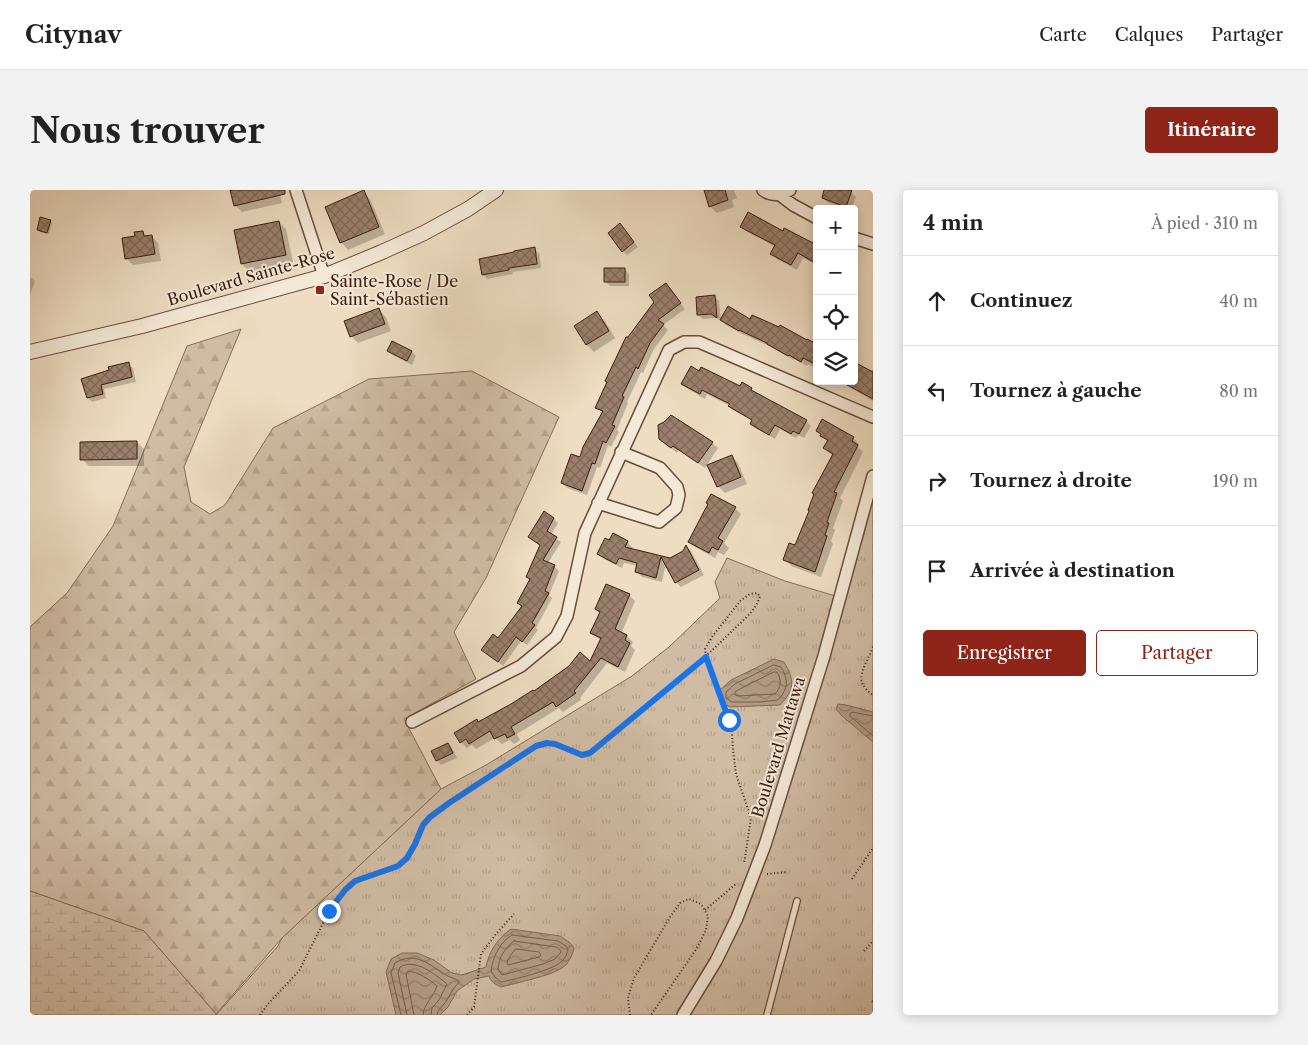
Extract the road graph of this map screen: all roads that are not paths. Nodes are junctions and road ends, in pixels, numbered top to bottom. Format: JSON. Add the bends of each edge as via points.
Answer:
{"nodes":[{"id":1,"x":296,"y":190,"type":"edge"},
{"id":2,"x":496,"y":190,"type":"edge"},
{"id":3,"x":763,"y":190,"type":"edge"},
{"id":4,"x":785,"y":192,"type":"edge"},
{"id":5,"x":813,"y":216,"type":"edge"},
{"id":6,"x":858,"y":239,"type":"edge"},
{"id":7,"x":873,"y":244,"type":"edge"},
{"id":8,"x":324,"y":276,"type":"junction"},
{"id":9,"x":30,"y":352,"type":"edge"},
{"id":10,"x":873,"y":418,"type":"edge"},
{"id":11,"x":621,"y":452,"type":"junction"},
{"id":12,"x":873,"y":476,"type":"edge"},
{"id":13,"x":598,"y":503,"type":"junction"},
{"id":14,"x":412,"y":722,"type":"dead end"},
{"id":15,"x":797,"y":902,"type":"dead end"},
{"id":16,"x":683,"y":1015,"type":"edge"},
{"id":17,"x":767,"y":1015,"type":"edge"}],
"edges":[{"from":1,"to":8,"type":"street"},
{"from":2,"to":8,"type":"street","name":"Boulevard Sainte-Rose","via":[[424,233]]},
{"from":3,"to":4,"type":"street","via":[[773,194]]},
{"from":4,"to":5,"type":"street","via":[[792,205]]},
{"from":6,"to":7,"type":"street"},
{"from":8,"to":9,"type":"street","name":"Boulevard Sainte-Rose","via":[[142,326]]},
{"from":10,"to":11,"type":"street","via":[[699,342],[684,342],[669,350]]},
{"from":11,"to":13,"type":"street"},
{"from":11,"to":13,"type":"street","via":[[660,468],[677,487],[680,495],[676,508],[659,522]]},
{"from":12,"to":16,"type":"street","name":"Boulevard Mattawa","via":[[824,656],[765,845],[737,918],[716,961]]},
{"from":13,"to":14,"type":"street","via":[[585,533],[567,616],[556,637],[521,666]]},
{"from":15,"to":17,"type":"lane"}]}
